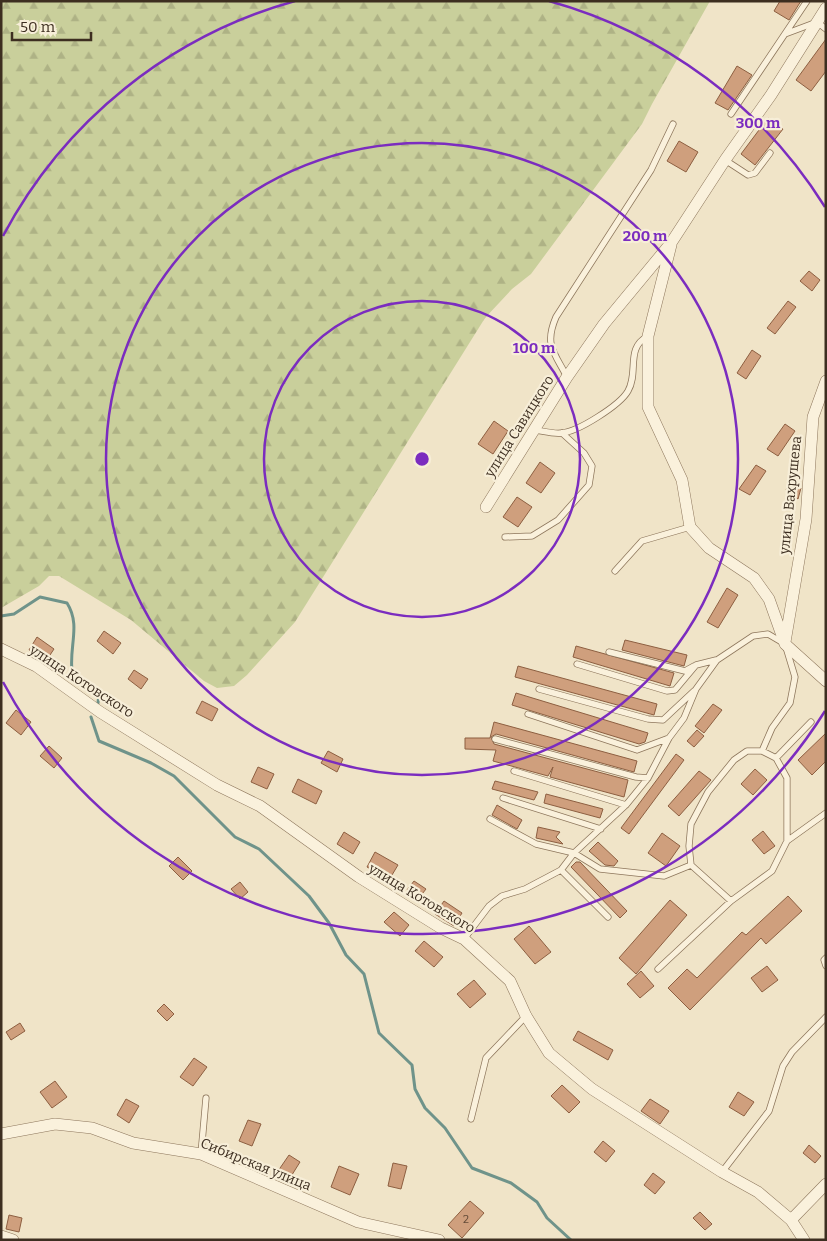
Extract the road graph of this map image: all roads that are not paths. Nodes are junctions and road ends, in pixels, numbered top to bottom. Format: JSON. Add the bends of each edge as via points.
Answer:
{"nodes":[{"id":1,"x":807,"y":1,"type":"edge"},
{"id":2,"x":826,"y":8,"type":"edge"},
{"id":3,"x":822,"y":26,"type":"edge"},
{"id":4,"x":785,"y":34,"type":"junction"},
{"id":5,"x":731,"y":114,"type":"dead end"},
{"id":6,"x":673,"y":124,"type":"dead end"},
{"id":7,"x":770,"y":153,"type":"dead end"},
{"id":8,"x":725,"y":160,"type":"junction"},
{"id":9,"x":671,"y":243,"type":"junction"},
{"id":10,"x":648,"y":336,"type":"junction"},
{"id":11,"x":567,"y":377,"type":"junction"},
{"id":12,"x":826,"y":381,"type":"edge"},
{"id":13,"x":535,"y":430,"type":"junction"},
{"id":14,"x":562,"y":433,"type":"junction"},
{"id":15,"x":486,"y":507,"type":"dead end"},
{"id":16,"x":690,"y":527,"type":"junction"},
{"id":17,"x":504,"y":537,"type":"dead end"},
{"id":18,"x":615,"y":571,"type":"dead end"},
{"id":19,"x":785,"y":644,"type":"junction"},
{"id":20,"x":1,"y":649,"type":"edge"},
{"id":21,"x":609,"y":652,"type":"dead end"},
{"id":22,"x":717,"y":660,"type":"junction"},
{"id":23,"x":577,"y":664,"type":"dead end"},
{"id":24,"x":696,"y":666,"type":"junction"},
{"id":25,"x":826,"y":681,"type":"edge"},
{"id":26,"x":539,"y":689,"type":"dead end"},
{"id":27,"x":696,"y":690,"type":"junction"},
{"id":28,"x":528,"y":714,"type":"dead end"},
{"id":29,"x":811,"y":722,"type":"dead end"},
{"id":30,"x":669,"y":738,"type":"junction"},
{"id":31,"x":496,"y":740,"type":"dead end"},
{"id":32,"x":762,"y":752,"type":"junction"},
{"id":33,"x":776,"y":758,"type":"junction"},
{"id":34,"x":514,"y":771,"type":"dead end"},
{"id":35,"x":648,"y":778,"type":"junction"},
{"id":36,"x":503,"y":798,"type":"dead end"},
{"id":37,"x":626,"y":806,"type":"junction"},
{"id":38,"x":826,"y":813,"type":"edge"},
{"id":39,"x":490,"y":818,"type":"dead end"},
{"id":40,"x":601,"y":829,"type":"junction"},
{"id":41,"x":787,"y":841,"type":"junction"},
{"id":42,"x":574,"y":853,"type":"junction"},
{"id":43,"x":691,"y":865,"type":"junction"},
{"id":44,"x":561,"y":870,"type":"junction"},
{"id":45,"x":731,"y":901,"type":"junction"},
{"id":46,"x":608,"y":917,"type":"dead end"},
{"id":47,"x":464,"y":939,"type":"junction"},
{"id":48,"x":826,"y":958,"type":"edge"},
{"id":49,"x":826,"y":966,"type":"edge"},
{"id":50,"x":658,"y":969,"type":"dead end"},
{"id":51,"x":526,"y":1016,"type":"junction"},
{"id":52,"x":826,"y":1017,"type":"edge"},
{"id":53,"x":206,"y":1098,"type":"dead end"},
{"id":54,"x":471,"y":1119,"type":"dead end"},
{"id":55,"x":1,"y":1134,"type":"edge"},
{"id":56,"x":200,"y":1154,"type":"junction"},
{"id":57,"x":722,"y":1172,"type":"junction"},
{"id":58,"x":826,"y":1184,"type":"edge"},
{"id":59,"x":791,"y":1220,"type":"junction"},
{"id":60,"x":1,"y":1236,"type":"edge"},
{"id":61,"x":13,"y":1240,"type":"edge"},
{"id":62,"x":439,"y":1240,"type":"edge"},
{"id":63,"x":804,"y":1240,"type":"edge"}],
"edges":[{"from":1,"to":4,"type":"lane"},
{"from":2,"to":3,"type":"street","name":"улица Савицкого"},
{"from":3,"to":4,"type":"lane"},
{"from":3,"to":8,"type":"street","name":"улица Савицкого"},
{"from":4,"to":5,"type":"lane"},
{"from":6,"to":11,"type":"lane","via":[[651,170],[556,317],[549,334],[553,351]]},
{"from":7,"to":8,"type":"lane","via":[[755,173],[748,175]]},
{"from":8,"to":9,"type":"street","name":"улица Савицкого"},
{"from":9,"to":10,"type":"street","name":"улица Савицкого"},
{"from":9,"to":11,"type":"street","name":"улица Савицкого","via":[[604,324]]},
{"from":10,"to":14,"type":"lane","via":[[639,340],[634,349],[629,389],[618,404],[581,426]]},
{"from":10,"to":16,"type":"street","name":"улица Савицкого","via":[[648,407],[682,480]]},
{"from":11,"to":13,"type":"street","name":"улица Савицкого"},
{"from":12,"to":19,"type":"street","name":"улица Вахрушева","via":[[813,416],[806,519]]},
{"from":13,"to":14,"type":"lane"},
{"from":13,"to":15,"type":"street","name":"улица Савицкого"},
{"from":14,"to":17,"type":"lane","via":[[584,453],[592,466],[589,485],[558,520],[532,536]]},
{"from":16,"to":18,"type":"lane","via":[[642,541]]},
{"from":16,"to":19,"type":"street","via":[[709,548],[754,578],[769,599]]},
{"from":19,"to":22,"type":"lane","via":[[768,634],[753,636]]},
{"from":19,"to":25,"type":"street"},
{"from":19,"to":32,"type":"lane","via":[[795,678],[790,702],[772,728]]},
{"from":20,"to":47,"type":"street","name":"улица Котовского","via":[[36,666],[100,712],[217,785],[260,806],[359,877]]},
{"from":21,"to":24,"type":"lane","via":[[685,671]]},
{"from":22,"to":24,"type":"lane"},
{"from":22,"to":27,"type":"lane"},
{"from":23,"to":24,"type":"lane","via":[[667,691],[675,690]]},
{"from":26,"to":27,"type":"lane","via":[[648,719],[663,720]]},
{"from":27,"to":30,"type":"lane","via":[[684,718]]},
{"from":28,"to":30,"type":"lane","via":[[637,750]]},
{"from":29,"to":33,"type":"lane"},
{"from":30,"to":35,"type":"lane"},
{"from":31,"to":35,"type":"lane"},
{"from":32,"to":33,"type":"lane"},
{"from":32,"to":43,"type":"lane","via":[[747,751],[734,760],[708,792],[691,824]]},
{"from":33,"to":41,"type":"lane","via":[[787,778]]},
{"from":34,"to":37,"type":"lane"},
{"from":35,"to":37,"type":"lane"},
{"from":36,"to":40,"type":"lane"},
{"from":37,"to":40,"type":"lane"},
{"from":38,"to":41,"type":"lane"},
{"from":39,"to":42,"type":"lane","via":[[536,844]]},
{"from":40,"to":42,"type":"lane"},
{"from":41,"to":45,"type":"lane","via":[[772,871]]},
{"from":42,"to":43,"type":"lane","via":[[600,869],[664,876]]},
{"from":42,"to":44,"type":"lane"},
{"from":43,"to":45,"type":"lane"},
{"from":44,"to":46,"type":"lane"},
{"from":44,"to":47,"type":"lane","via":[[525,889],[502,896]]},
{"from":45,"to":50,"type":"lane"},
{"from":47,"to":51,"type":"street","name":"улица Котовского","via":[[510,981]]},
{"from":48,"to":49,"type":"lane"},
{"from":51,"to":54,"type":"lane","via":[[486,1058]]},
{"from":51,"to":57,"type":"street","name":"улица Котовского","via":[[549,1053],[592,1089]]},
{"from":52,"to":57,"type":"lane","via":[[792,1052],[783,1066],[769,1110]]},
{"from":53,"to":56,"type":"lane"},
{"from":55,"to":56,"type":"street","name":"Сибирская улица","via":[[55,1124],[92,1128],[133,1143]]},
{"from":56,"to":62,"type":"street","name":"Сибирская улица","via":[[358,1222]]},
{"from":57,"to":59,"type":"street","name":"улица Котовского","via":[[758,1192]]},
{"from":58,"to":59,"type":"street"},
{"from":59,"to":63,"type":"street","name":"улица Котовского"},
{"from":60,"to":61,"type":"street"}]}
